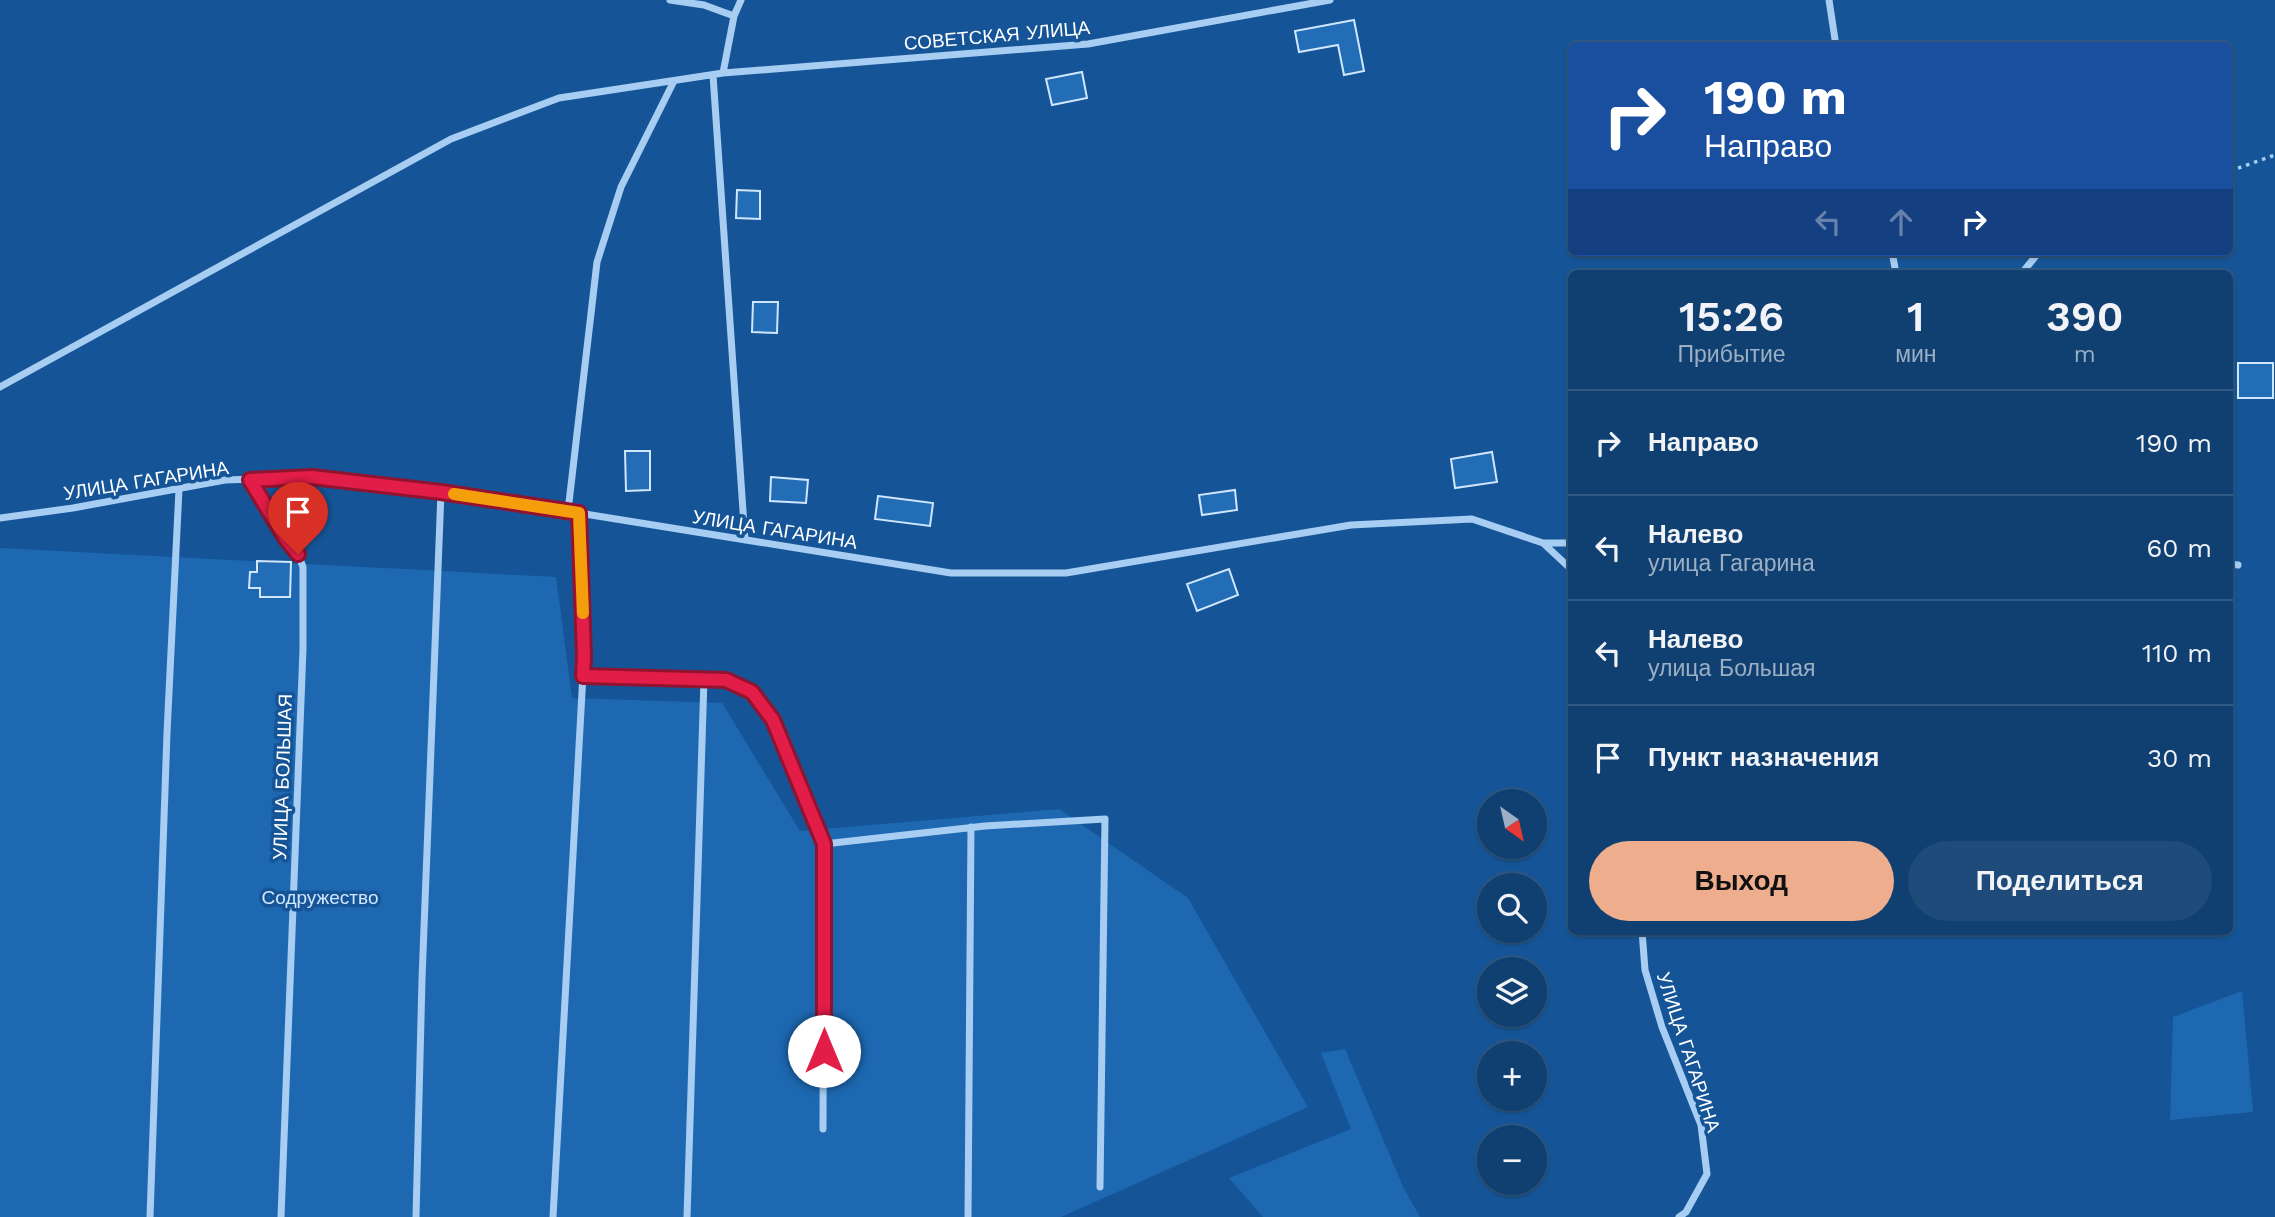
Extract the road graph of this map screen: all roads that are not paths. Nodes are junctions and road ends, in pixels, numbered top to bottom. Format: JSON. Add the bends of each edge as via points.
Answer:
{"nodes":[{"id":1,"x":670,"y":0,"type":"edge"},
{"id":2,"x":741,"y":0,"type":"edge"},
{"id":3,"x":1330,"y":0,"type":"edge"},
{"id":4,"x":1829,"y":0,"type":"edge"},
{"id":5,"x":734,"y":16,"type":"junction"},
{"id":6,"x":1835,"y":42,"type":"edge"},
{"id":7,"x":723,"y":74,"type":"junction"},
{"id":8,"x":713,"y":75,"type":"junction"},
{"id":9,"x":674,"y":81,"type":"junction"},
{"id":10,"x":2036,"y":256,"type":"edge"},
{"id":11,"x":2024,"y":270,"type":"edge"},
{"id":12,"x":0,"y":387,"type":"edge"},
{"id":13,"x":250,"y":480,"type":"junction"},
{"id":14,"x":179,"y":489,"type":"junction"},
{"id":15,"x":441,"y":492,"type":"junction"},
{"id":16,"x":568,"y":511,"type":"junction"},
{"id":17,"x":579,"y":513,"type":"junction"},
{"id":18,"x":0,"y":518,"type":"edge"},
{"id":19,"x":745,"y":540,"type":"junction"},
{"id":20,"x":1543,"y":543,"type":"junction"},
{"id":21,"x":1568,"y":543,"type":"edge"},
{"id":22,"x":1568,"y":566,"type":"edge"},
{"id":23,"x":583,"y":676,"type":"junction"},
{"id":24,"x":704,"y":680,"type":"junction"},
{"id":25,"x":971,"y":827,"type":"junction"},
{"id":26,"x":824,"y":844,"type":"junction"},
{"id":27,"x":1642,"y":935,"type":"edge"},
{"id":28,"x":823,"y":1129,"type":"dead end"},
{"id":29,"x":1100,"y":1187,"type":"dead end"},
{"id":30,"x":150,"y":1217,"type":"edge"},
{"id":31,"x":281,"y":1217,"type":"edge"},
{"id":32,"x":416,"y":1217,"type":"edge"},
{"id":33,"x":553,"y":1217,"type":"edge"},
{"id":34,"x":687,"y":1217,"type":"edge"},
{"id":35,"x":968,"y":1217,"type":"edge"},
{"id":36,"x":1679,"y":1217,"type":"edge"}],
"edges":[{"from":1,"to":5,"type":"street"},
{"from":2,"to":5,"type":"street"},
{"from":3,"to":7,"type":"street","name":"СОВЕТСКАЯ УЛИЦА","via":[[1088,44]]},
{"from":4,"to":6,"type":"street"},
{"from":5,"to":7,"type":"street"},
{"from":7,"to":8,"type":"street","name":"СОВЕТСКАЯ УЛИЦА"},
{"from":8,"to":9,"type":"street","name":"СОВЕТСКАЯ УЛИЦА"},
{"from":8,"to":19,"type":"street"},
{"from":9,"to":12,"type":"street","name":"СОВЕТСКАЯ УЛИЦА","via":[[559,98],[451,139]]},
{"from":9,"to":16,"type":"street","via":[[621,187],[597,262]]},
{"from":10,"to":11,"type":"street"},
{"from":13,"to":14,"type":"street","name":"УЛИЦА ГАГАРИНА"},
{"from":13,"to":15,"type":"street","name":"УЛИЦА ГАГАРИНА","via":[[312,477]]},
{"from":13,"to":31,"type":"street","name":"УЛИЦА БОЛЬШАЯ","via":[[303,567]]},
{"from":14,"to":18,"type":"street","name":"УЛИЦА ГАГАРИНА"},
{"from":14,"to":30,"type":"street"},
{"from":15,"to":16,"type":"street","name":"УЛИЦА ГАГАРИНА"},
{"from":15,"to":32,"type":"street"},
{"from":16,"to":17,"type":"street","name":"УЛИЦА ГАГАРИНА"},
{"from":17,"to":19,"type":"street","name":"УЛИЦА ГАГАРИНА"},
{"from":17,"to":23,"type":"street"},
{"from":19,"to":20,"type":"street","name":"УЛИЦА ГАГАРИНА","via":[[951,573],[1066,573],[1351,525],[1472,519]]},
{"from":20,"to":21,"type":"street","name":"УЛИЦА ГАГАРИНА"},
{"from":20,"to":22,"type":"street","name":"УЛИЦА ГАГАРИНА"},
{"from":23,"to":24,"type":"street"},
{"from":23,"to":33,"type":"street"},
{"from":24,"to":26,"type":"street","via":[[726,680],[752,692],[773,720]]},
{"from":24,"to":34,"type":"street"},
{"from":25,"to":26,"type":"street"},
{"from":25,"to":29,"type":"street","via":[[1105,819]]},
{"from":25,"to":35,"type":"street"},
{"from":26,"to":28,"type":"street"},
{"from":27,"to":36,"type":"street","name":"УЛИЦА ГАГАРИНА","via":[[1645,970],[1662,1027],[1701,1125],[1707,1174]]}]}
